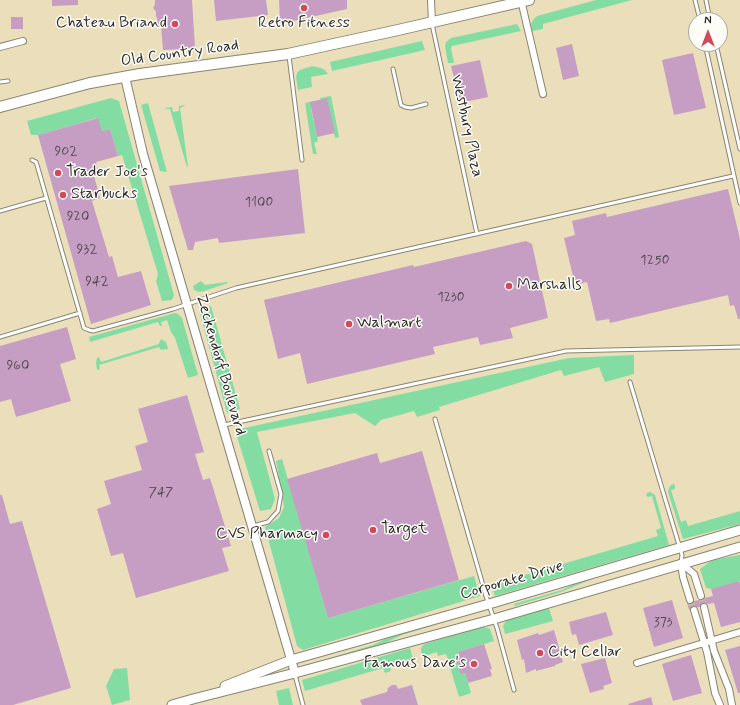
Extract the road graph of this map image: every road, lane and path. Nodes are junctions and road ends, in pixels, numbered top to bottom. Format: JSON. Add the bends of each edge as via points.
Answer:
{"nodes":[{"id":1,"x":431,"y":0,"type":"edge"},
{"id":2,"x":696,"y":0,"type":"edge"},
{"id":3,"x":706,"y":0,"type":"edge"},
{"id":4,"x":523,"y":1,"type":"edge"},
{"id":5,"x":698,"y":12,"type":"edge"},
{"id":6,"x":708,"y":12,"type":"edge"},
{"id":7,"x":432,"y":23,"type":"junction"},
{"id":8,"x":23,"y":41,"type":"dead end"},
{"id":9,"x":0,"y":47,"type":"edge"},
{"id":10,"x":707,"y":52,"type":"edge"},
{"id":11,"x":718,"y":52,"type":"edge"},
{"id":12,"x":288,"y":54,"type":"junction"},
{"id":13,"x":392,"y":69,"type":"dead end"},
{"id":14,"x":125,"y":77,"type":"junction"},
{"id":15,"x":8,"y":81,"type":"dead end"},
{"id":16,"x":0,"y":82,"type":"edge"},
{"id":17,"x":542,"y":94,"type":"dead end"},
{"id":18,"x":426,"y":104,"type":"dead end"},
{"id":19,"x":0,"y":107,"type":"edge"},
{"id":20,"x":740,"y":149,"type":"edge"},
{"id":21,"x":32,"y":160,"type":"dead end"},
{"id":22,"x":302,"y":160,"type":"dead end"},
{"id":23,"x":733,"y":176,"type":"junction"},
{"id":24,"x":46,"y":198,"type":"junction"},
{"id":25,"x":740,"y":204,"type":"edge"},
{"id":26,"x":0,"y":211,"type":"edge"},
{"id":27,"x":477,"y":234,"type":"junction"},
{"id":28,"x":186,"y":304,"type":"junction"},
{"id":29,"x":80,"y":313,"type":"junction"},
{"id":30,"x":0,"y":337,"type":"edge"},
{"id":31,"x":740,"y":347,"type":"edge"},
{"id":32,"x":630,"y":382,"type":"dead end"},
{"id":33,"x":435,"y":419,"type":"dead end"},
{"id":34,"x":222,"y":425,"type":"junction"},
{"id":35,"x":269,"y":450,"type":"dead end"},
{"id":36,"x":252,"y":527,"type":"junction"},
{"id":37,"x":740,"y":530,"type":"edge"},
{"id":38,"x":740,"y":547,"type":"edge"},
{"id":39,"x":679,"y":548,"type":"junction"},
{"id":40,"x":682,"y":563,"type":"junction"},
{"id":41,"x":702,"y":596,"type":"tunnel mouth"},
{"id":42,"x":690,"y":600,"type":"tunnel mouth"},
{"id":43,"x":489,"y":604,"type":"junction"},
{"id":44,"x":704,"y":607,"type":"tunnel mouth"},
{"id":45,"x":706,"y":614,"type":"junction"},
{"id":46,"x":494,"y":619,"type":"junction"},
{"id":47,"x":740,"y":632,"type":"edge"},
{"id":48,"x":712,"y":640,"type":"junction"},
{"id":49,"x":704,"y":642,"type":"junction"},
{"id":50,"x":291,"y":660,"type":"junction"},
{"id":51,"x":637,"y":663,"type":"dead end"},
{"id":52,"x":295,"y":673,"type":"junction"},
{"id":53,"x":514,"y":690,"type":"dead end"},
{"id":54,"x":193,"y":699,"type":"junction"},
{"id":55,"x":172,"y":705,"type":"edge"},
{"id":56,"x":303,"y":705,"type":"edge"},
{"id":57,"x":720,"y":705,"type":"edge"},
{"id":58,"x":732,"y":705,"type":"edge"}],
"edges":[{"from":1,"to":7,"type":"street"},
{"from":2,"to":5,"type":"lane"},
{"from":3,"to":6,"type":"lane"},
{"from":4,"to":7,"type":"main road","name":"Old Country Road"},
{"from":4,"to":17,"type":"street"},
{"from":7,"to":12,"type":"main road","name":"Old Country Road"},
{"from":7,"to":27,"type":"lane","name":"Westbury Plaza"},
{"from":8,"to":9,"type":"street"},
{"from":10,"to":23,"type":"lane"},
{"from":11,"to":20,"type":"lane"},
{"from":12,"to":14,"type":"main road","name":"Old Country Road"},
{"from":12,"to":22,"type":"lane"},
{"from":13,"to":18,"type":"lane","via":[[401,105],[411,108]]},
{"from":14,"to":19,"type":"main road","name":"Old Country Road","via":[[77,86]]},
{"from":14,"to":28,"type":"street","name":"Zeckendorf Boulevard","via":[[142,154]]},
{"from":15,"to":16,"type":"lane"},
{"from":21,"to":24,"type":"lane","via":[[36,162]]},
{"from":23,"to":25,"type":"lane"},
{"from":23,"to":27,"type":"lane"},
{"from":24,"to":26,"type":"lane"},
{"from":24,"to":29,"type":"lane"},
{"from":27,"to":28,"type":"lane","via":[[236,288]]},
{"from":28,"to":29,"type":"lane","via":[[93,331],[84,328]]},
{"from":28,"to":34,"type":"street","name":"Zeckendorf Boulevard"},
{"from":29,"to":30,"type":"lane"},
{"from":31,"to":34,"type":"lane","via":[[566,351]]},
{"from":32,"to":39,"type":"lane"},
{"from":33,"to":43,"type":"lane"},
{"from":34,"to":36,"type":"street","name":"Zeckendorf Boulevard"},
{"from":35,"to":36,"type":"lane","via":[[281,494],[278,511],[268,522]]},
{"from":36,"to":50,"type":"street","name":"Zeckendorf Boulevard"},
{"from":37,"to":39,"type":"main road","name":"Corporate Drive"},
{"from":38,"to":40,"type":"main road","name":"Corporate Drive"},
{"from":39,"to":40,"type":"lane"},
{"from":39,"to":43,"type":"main road","name":"Corporate Drive"},
{"from":40,"to":41,"type":"street","via":[[694,574]]},
{"from":40,"to":42,"type":"street"},
{"from":40,"to":46,"type":"main road","name":"Corporate Drive"},
{"from":43,"to":46,"type":"lane"},
{"from":43,"to":50,"type":"main road","name":"Corporate Drive"},
{"from":44,"to":45,"type":"street"},
{"from":45,"to":48,"type":"street"},
{"from":45,"to":49,"type":"street","via":[[695,614]]},
{"from":46,"to":52,"type":"main road","name":"Corporate Drive"},
{"from":46,"to":53,"type":"lane"},
{"from":47,"to":48,"type":"street"},
{"from":48,"to":49,"type":"street"},
{"from":48,"to":58,"type":"street"},
{"from":49,"to":51,"type":"street"},
{"from":49,"to":57,"type":"street"},
{"from":50,"to":52,"type":"street","name":"Zeckendorf Boulevard"},
{"from":50,"to":54,"type":"main road"},
{"from":52,"to":54,"type":"main road"},
{"from":52,"to":56,"type":"lane"},
{"from":54,"to":55,"type":"main road"}]}
